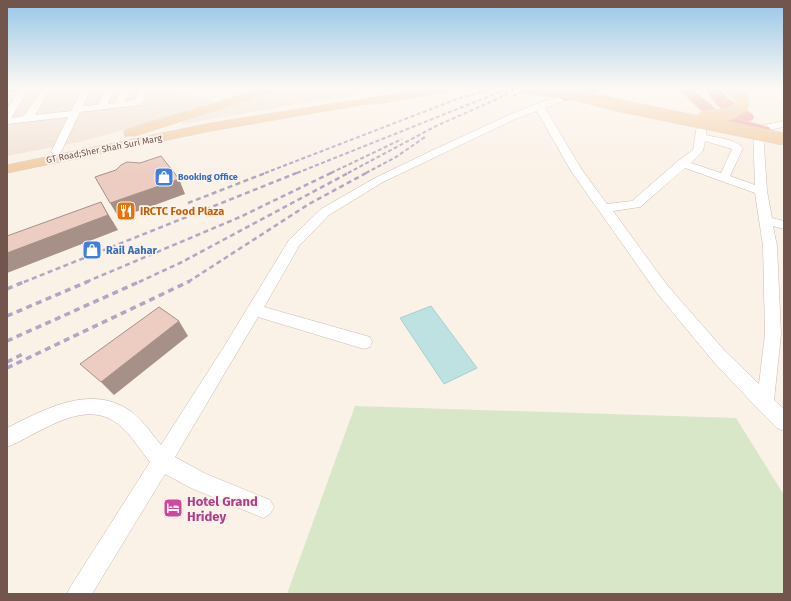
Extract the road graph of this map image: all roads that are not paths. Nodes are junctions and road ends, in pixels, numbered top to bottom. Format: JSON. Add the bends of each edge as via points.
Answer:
{"nodes":[{"id":1,"x":41,"y":116,"type":"edge"},
{"id":2,"x":74,"y":116,"type":"edge"},
{"id":3,"x":181,"y":116,"type":"edge"},
{"id":4,"x":246,"y":116,"type":"edge"},
{"id":5,"x":279,"y":116,"type":"edge"},
{"id":6,"x":315,"y":116,"type":"edge"},
{"id":7,"x":517,"y":116,"type":"edge"},
{"id":8,"x":545,"y":116,"type":"edge"},
{"id":9,"x":653,"y":116,"type":"edge"},
{"id":10,"x":672,"y":116,"type":"edge"},
{"id":11,"x":700,"y":116,"type":"edge"},
{"id":12,"x":703,"y":116,"type":"edge"},
{"id":13,"x":718,"y":116,"type":"edge"},
{"id":14,"x":718,"y":116,"type":"edge"},
{"id":15,"x":741,"y":116,"type":"edge"},
{"id":16,"x":28,"y":118,"type":"joint"},
{"id":17,"x":168,"y":120,"type":"junction"},
{"id":18,"x":7,"y":121,"type":"edge"},
{"id":19,"x":784,"y":124,"type":"edge"},
{"id":20,"x":212,"y":127,"type":"junction"},
{"id":21,"x":698,"y":128,"type":"junction"},
{"id":22,"x":761,"y":131,"type":"junction"},
{"id":23,"x":178,"y":134,"type":"junction"},
{"id":24,"x":784,"y":138,"type":"edge"},
{"id":25,"x":113,"y":142,"type":"junction"},
{"id":26,"x":56,"y":152,"type":"junction"},
{"id":27,"x":7,"y":161,"type":"edge"},
{"id":28,"x":682,"y":163,"type":"junction"},
{"id":29,"x":7,"y":169,"type":"edge"},
{"id":30,"x":724,"y":178,"type":"junction"},
{"id":31,"x":761,"y":191,"type":"junction"},
{"id":32,"x":604,"y":208,"type":"junction"},
{"id":33,"x":766,"y":220,"type":"junction"},
{"id":34,"x":784,"y":225,"type":"edge"},
{"id":35,"x":255,"y":310,"type":"junction"},
{"id":36,"x":364,"y":342,"type":"dead end"},
{"id":37,"x":765,"y":404,"type":"junction"},
{"id":38,"x":784,"y":422,"type":"edge"},
{"id":39,"x":7,"y":438,"type":"edge"},
{"id":40,"x":163,"y":460,"type":"junction"},
{"id":41,"x":263,"y":508,"type":"dead end"},
{"id":42,"x":79,"y":594,"type":"edge"}],
"edges":[{"from":1,"to":16,"type":"street"},
{"from":2,"to":26,"type":"street"},
{"from":3,"to":17,"type":"main road"},
{"from":4,"to":20,"type":"main road"},
{"from":5,"to":20,"type":"main road","name":"GT Road;Sher Shah Suri Marg"},
{"from":6,"to":20,"type":"main road","via":[[229,129]]},
{"from":7,"to":35,"type":"street","via":[[379,180],[325,212],[294,243]]},
{"from":8,"to":32,"type":"street","via":[[577,171]]},
{"from":9,"to":21,"type":"highway"},
{"from":10,"to":24,"type":"main road","bridge":true},
{"from":11,"to":13,"type":"main road","bridge":true},
{"from":12,"to":21,"type":"highway"},
{"from":14,"to":22,"type":"highway"},
{"from":15,"to":22,"type":"highway"},
{"from":16,"to":18,"type":"street"},
{"from":17,"to":23,"type":"main road","via":[[161,129]]},
{"from":17,"to":25,"type":"main road"},
{"from":19,"to":22,"type":"street"},
{"from":20,"to":23,"type":"main road","name":"GT Road;Sher Shah Suri Marg"},
{"from":21,"to":22,"type":"highway"},
{"from":21,"to":28,"type":"street","via":[[698,151]]},
{"from":21,"to":30,"type":"street","via":[[738,148]]},
{"from":22,"to":24,"type":"highway"},
{"from":22,"to":31,"type":"street"},
{"from":23,"to":25,"type":"main road","name":"GT Road;Sher Shah Suri Marg"},
{"from":25,"to":26,"type":"main road","name":"GT Road;Sher Shah Suri Marg"},
{"from":25,"to":29,"type":"main road","name":"GT Road;Sher Shah Suri Marg"},
{"from":26,"to":27,"type":"main road","name":"GT Road;Sher Shah Suri Marg"},
{"from":28,"to":30,"type":"street"},
{"from":28,"to":32,"type":"street","via":[[636,204]]},
{"from":30,"to":31,"type":"street"},
{"from":31,"to":33,"type":"street"},
{"from":32,"to":37,"type":"street","via":[[662,289],[718,355]]},
{"from":33,"to":34,"type":"street"},
{"from":33,"to":37,"type":"street","via":[[770,246],[773,334]]},
{"from":35,"to":36,"type":"street"},
{"from":35,"to":40,"type":"street"},
{"from":37,"to":38,"type":"street"},
{"from":39,"to":40,"type":"street","via":[[44,419],[73,409],[96,406],[114,410],[126,419]]},
{"from":40,"to":41,"type":"street","via":[[190,477]]},
{"from":40,"to":42,"type":"street"}]}
